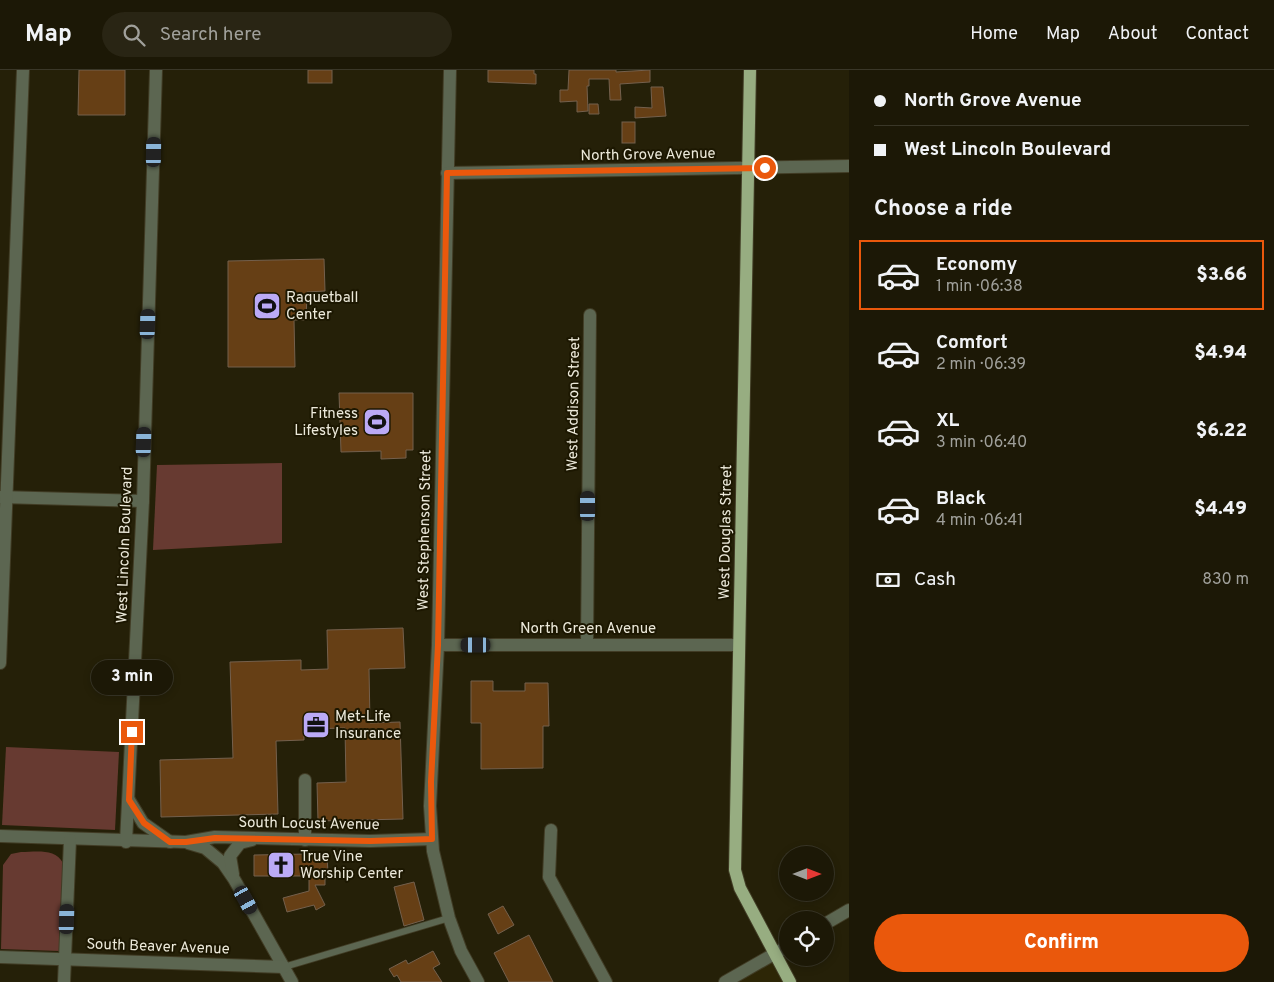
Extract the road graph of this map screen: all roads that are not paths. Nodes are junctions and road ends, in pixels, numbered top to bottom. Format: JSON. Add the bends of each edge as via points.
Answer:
{"nodes":[{"id":1,"x":23,"y":70,"type":"edge"},
{"id":2,"x":156,"y":70,"type":"edge"},
{"id":3,"x":450,"y":70,"type":"edge"},
{"id":4,"x":750,"y":70,"type":"edge"},
{"id":5,"x":849,"y":166,"type":"edge"},
{"id":6,"x":748,"y":169,"type":"junction"},
{"id":7,"x":447,"y":173,"type":"junction"},
{"id":8,"x":590,"y":314,"type":"dead end"},
{"id":9,"x":3,"y":497,"type":"edge"},
{"id":10,"x":143,"y":501,"type":"junction"},
{"id":11,"x":587,"y":644,"type":"junction"},
{"id":12,"x":438,"y":645,"type":"junction"},
{"id":13,"x":738,"y":645,"type":"junction"},
{"id":14,"x":0,"y":663,"type":"edge"},
{"id":15,"x":305,"y":780,"type":"dead end"},
{"id":16,"x":129,"y":800,"type":"junction"},
{"id":17,"x":551,"y":830,"type":"dead end"},
{"id":18,"x":0,"y":836,"type":"edge"},
{"id":19,"x":258,"y":839,"type":"junction"},
{"id":20,"x":432,"y":839,"type":"junction"},
{"id":21,"x":70,"y":840,"type":"junction"},
{"id":22,"x":305,"y":840,"type":"junction"},
{"id":23,"x":126,"y":842,"type":"junction"},
{"id":24,"x":170,"y":842,"type":"junction"},
{"id":25,"x":186,"y":842,"type":"junction"},
{"id":26,"x":234,"y":879,"type":"junction"},
{"id":27,"x":849,"y":910,"type":"edge"},
{"id":28,"x":449,"y":918,"type":"junction"},
{"id":29,"x":834,"y":919,"type":"edge"},
{"id":30,"x":779,"y":952,"type":"edge"},
{"id":31,"x":775,"y":954,"type":"junction"},
{"id":32,"x":0,"y":957,"type":"edge"},
{"id":33,"x":65,"y":958,"type":"junction"},
{"id":34,"x":284,"y":967,"type":"junction"},
{"id":35,"x":64,"y":982,"type":"edge"},
{"id":36,"x":292,"y":982,"type":"edge"},
{"id":37,"x":478,"y":982,"type":"edge"},
{"id":38,"x":606,"y":982,"type":"edge"},
{"id":39,"x":725,"y":982,"type":"edge"},
{"id":40,"x":790,"y":982,"type":"edge"}],
"edges":[{"from":1,"to":9,"type":"street"},
{"from":2,"to":10,"type":"street","name":"West Lincoln Boulevard"},
{"from":3,"to":7,"type":"street","name":"West Stephenson Street"},
{"from":4,"to":6,"type":"main road","name":"West Douglas Street"},
{"from":5,"to":6,"type":"street","name":"North Grove Avenue"},
{"from":6,"to":7,"type":"street","name":"North Grove Avenue"},
{"from":6,"to":13,"type":"main road","name":"West Douglas Street"},
{"from":7,"to":12,"type":"street","name":"West Stephenson Street"},
{"from":8,"to":11,"type":"street","name":"West Addison Street"},
{"from":9,"to":10,"type":"street"},
{"from":9,"to":14,"type":"street"},
{"from":10,"to":16,"type":"street","name":"West Lincoln Boulevard"},
{"from":11,"to":12,"type":"street","name":"North Green Avenue"},
{"from":11,"to":13,"type":"street","name":"North Green Avenue"},
{"from":12,"to":20,"type":"street","name":"West Stephenson Street","via":[[431,782]]},
{"from":13,"to":31,"type":"main road","name":"West Douglas Street","via":[[734,870],[740,888]]},
{"from":15,"to":22,"type":"street"},
{"from":16,"to":23,"type":"street","name":"West Lincoln Boulevard"},
{"from":16,"to":24,"type":"street","via":[[144,823]]},
{"from":17,"to":38,"type":"street","via":[[549,877]]},
{"from":18,"to":21,"type":"street","name":"South Locust Avenue"},
{"from":19,"to":22,"type":"street","name":"South Locust Avenue"},
{"from":19,"to":25,"type":"street","name":"South Locust Avenue","via":[[215,838]]},
{"from":19,"to":26,"type":"street","via":[[234,849],[230,856]]},
{"from":20,"to":22,"type":"street","name":"South Locust Avenue"},
{"from":20,"to":28,"type":"street","name":"West Stephenson Street"},
{"from":21,"to":23,"type":"street","name":"South Locust Avenue"},
{"from":21,"to":33,"type":"street"},
{"from":23,"to":24,"type":"street","name":"South Locust Avenue"},
{"from":24,"to":25,"type":"street","name":"South Locust Avenue"},
{"from":25,"to":26,"type":"street","name":"South Locust Avenue","via":[[213,854]]},
{"from":26,"to":34,"type":"street"},
{"from":27,"to":29,"type":"street"},
{"from":28,"to":34,"type":"lane"},
{"from":28,"to":37,"type":"street","name":"West Stephenson Street","via":[[461,951]]},
{"from":30,"to":31,"type":"street"},
{"from":31,"to":39,"type":"street"},
{"from":31,"to":40,"type":"main road","name":"West Douglas Street"},
{"from":32,"to":33,"type":"street","name":"South Beaver Avenue"},
{"from":33,"to":34,"type":"street","name":"South Beaver Avenue"},
{"from":33,"to":35,"type":"street"},
{"from":34,"to":36,"type":"street"}]}
